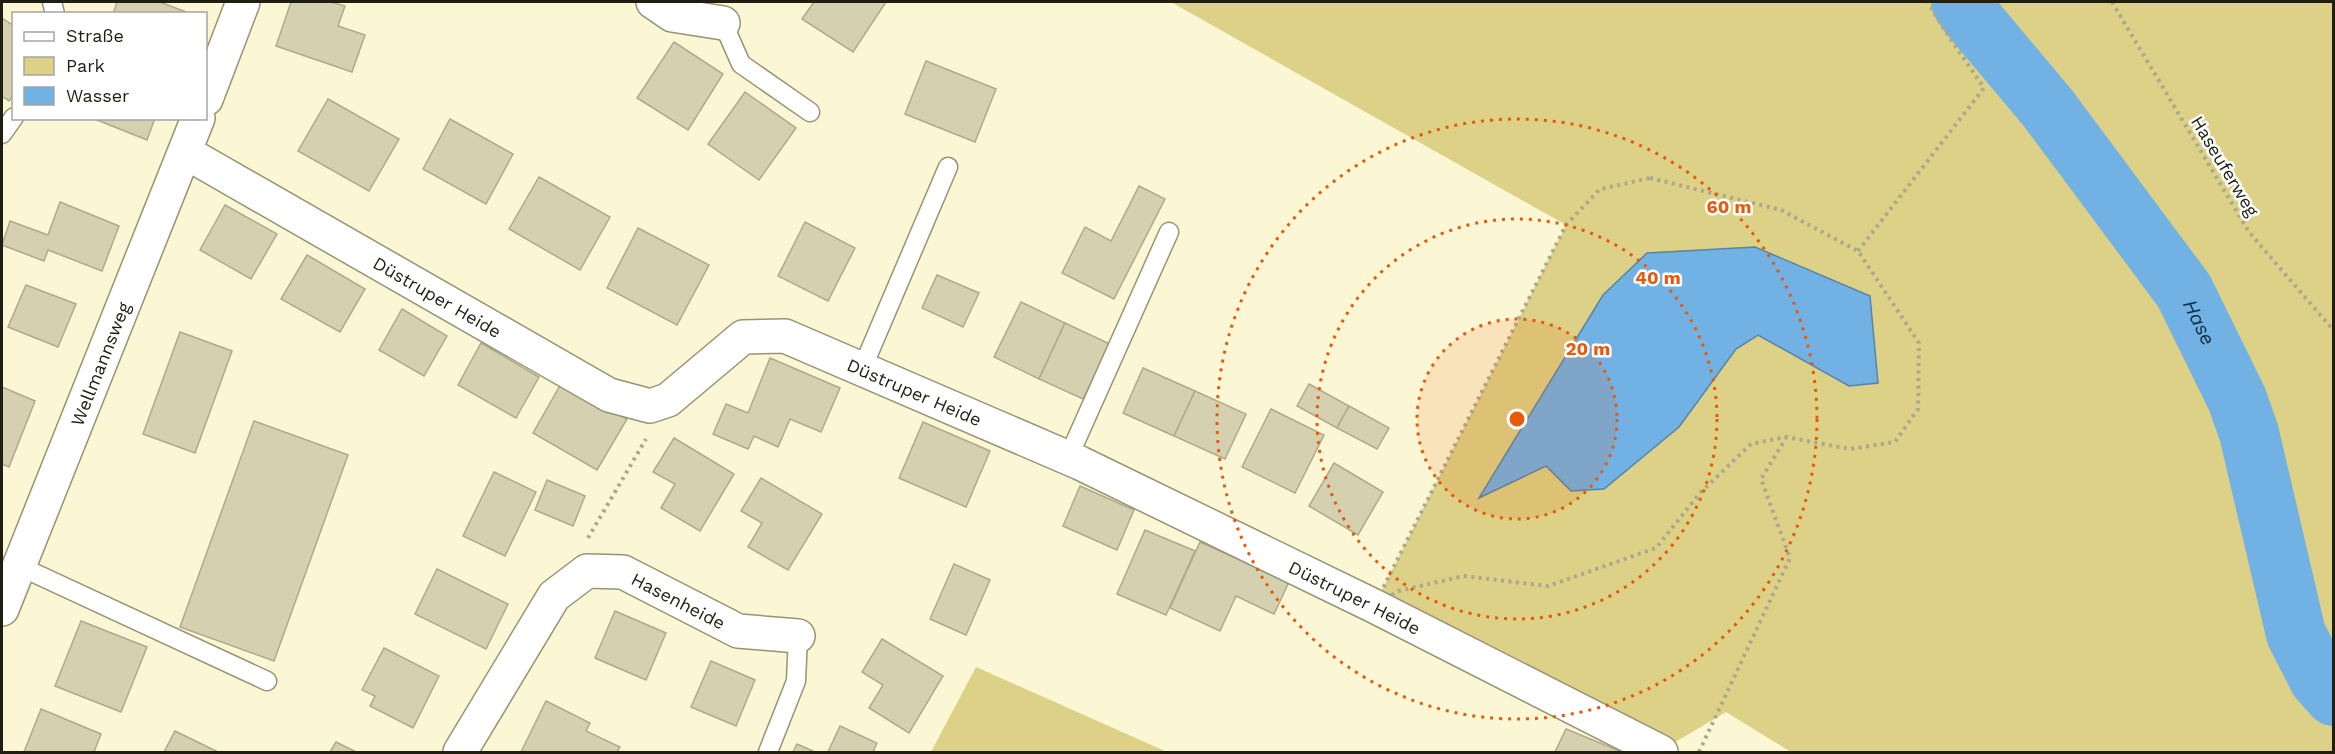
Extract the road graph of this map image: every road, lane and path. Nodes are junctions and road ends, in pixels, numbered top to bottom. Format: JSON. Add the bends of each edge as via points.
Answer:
{"nodes":[{"id":1,"x":243,"y":2,"type":"edge"},
{"id":2,"x":653,"y":2,"type":"edge"},
{"id":3,"x":1928,"y":2,"type":"edge"},
{"id":4,"x":2112,"y":2,"type":"edge"},
{"id":5,"x":723,"y":23,"type":"joint"},
{"id":6,"x":207,"y":96,"type":"edge"},
{"id":7,"x":810,"y":112,"type":"dead end"},
{"id":8,"x":12,"y":120,"type":"edge"},
{"id":9,"x":197,"y":120,"type":"edge"},
{"id":10,"x":2,"y":134,"type":"edge"},
{"id":11,"x":185,"y":152,"type":"junction"},
{"id":12,"x":948,"y":167,"type":"dead end"},
{"id":13,"x":1169,"y":232,"type":"dead end"},
{"id":14,"x":1858,"y":251,"type":"junction"},
{"id":15,"x":2334,"y":331,"type":"edge"},
{"id":16,"x":862,"y":369,"type":"junction"},
{"id":17,"x":668,"y":400,"type":"junction"},
{"id":18,"x":1786,"y":437,"type":"junction"},
{"id":19,"x":1068,"y":458,"type":"junction"},
{"id":20,"x":584,"y":545,"type":"dead end"},
{"id":21,"x":19,"y":566,"type":"junction"},
{"id":22,"x":1374,"y":606,"type":"junction"},
{"id":23,"x":2,"y":609,"type":"edge"},
{"id":24,"x":798,"y":636,"type":"joint"},
{"id":25,"x":267,"y":681,"type":"dead end"},
{"id":26,"x":460,"y":753,"type":"edge"},
{"id":27,"x":768,"y":753,"type":"edge"},
{"id":28,"x":1661,"y":753,"type":"edge"},
{"id":29,"x":1699,"y":753,"type":"edge"}],
"edges":[{"from":1,"to":6,"type":"street"},
{"from":2,"to":5,"type":"street","via":[[672,15]]},
{"from":3,"to":14,"type":"path","via":[[1984,88]]},
{"from":4,"to":15,"type":"path","name":"Haseuferweg","via":[[2249,232]]},
{"from":5,"to":7,"type":"lane","via":[[741,64]]},
{"from":8,"to":10,"type":"lane"},
{"from":9,"to":11,"type":"street","name":"Wellmannsweg"},
{"from":11,"to":17,"type":"street","name":"Düstruper Heide","via":[[609,394],[650,406]]},
{"from":11,"to":21,"type":"street","name":"Wellmannsweg"},
{"from":12,"to":16,"type":"lane"},
{"from":13,"to":19,"type":"lane"},
{"from":14,"to":18,"type":"path","via":[[1919,343],[1918,409],[1895,442],[1850,449]]},
{"from":14,"to":22,"type":"path","via":[[1781,210],[1650,178],[1600,189],[1566,225]]},
{"from":16,"to":17,"type":"street","name":"Düstruper Heide","via":[[785,336],[743,337]]},
{"from":16,"to":19,"type":"street","name":"Düstruper Heide"},
{"from":17,"to":20,"type":"path"},
{"from":18,"to":22,"type":"path","via":[[1751,444],[1700,493],[1656,548],[1548,586],[1464,576],[1398,591]]},
{"from":18,"to":29,"type":"path","via":[[1761,479],[1791,558]]},
{"from":19,"to":22,"type":"street","name":"Düstruper Heide"},
{"from":21,"to":23,"type":"street","name":"Wellmannsweg"},
{"from":21,"to":25,"type":"lane"},
{"from":22,"to":28,"type":"street","name":"Düstruper Heide"},
{"from":24,"to":26,"type":"street","name":"Hasenheide","via":[[738,631],[623,572],[587,571],[554,596]]},
{"from":24,"to":27,"type":"lane","name":"Hasenheide","via":[[796,681]]}]}
